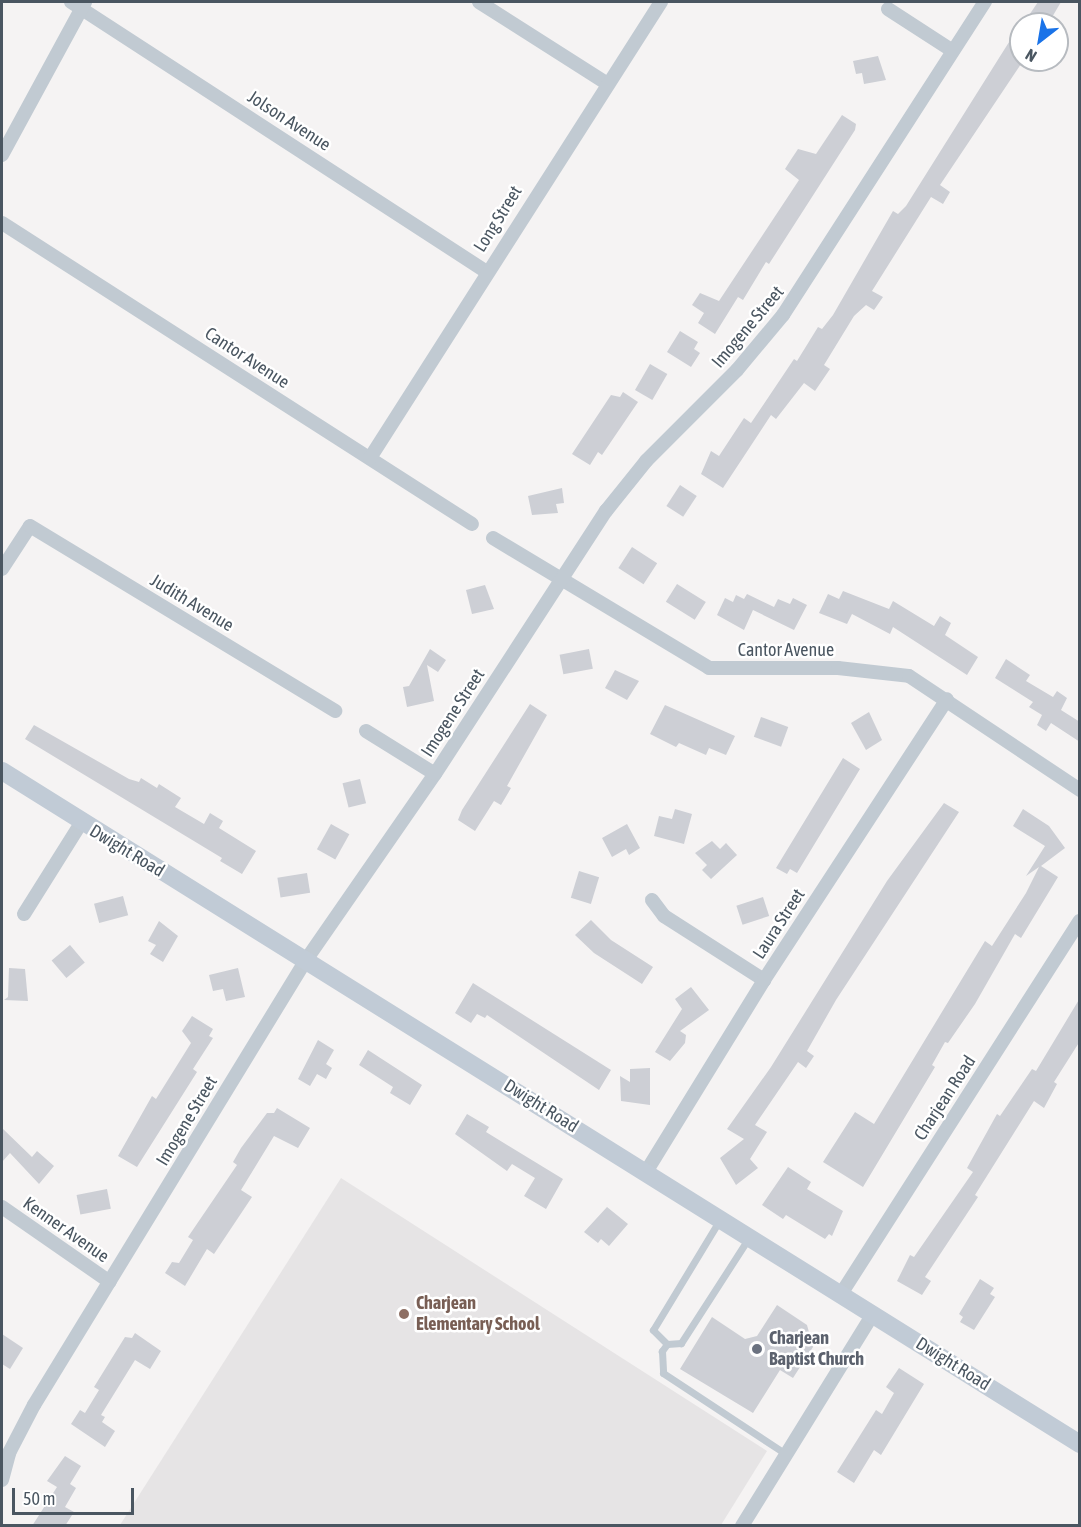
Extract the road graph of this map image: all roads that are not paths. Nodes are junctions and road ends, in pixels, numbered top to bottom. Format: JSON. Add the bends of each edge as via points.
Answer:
{"nodes":[{"id":1,"x":479,"y":2,"type":"edge"},
{"id":2,"x":661,"y":2,"type":"edge"},
{"id":3,"x":985,"y":2,"type":"edge"},
{"id":4,"x":79,"y":3,"type":"edge"},
{"id":5,"x":888,"y":9,"type":"dead end"},
{"id":6,"x":954,"y":51,"type":"junction"},
{"id":7,"x":606,"y":83,"type":"junction"},
{"id":8,"x":2,"y":155,"type":"edge"},
{"id":9,"x":2,"y":223,"type":"edge"},
{"id":10,"x":486,"y":271,"type":"junction"},
{"id":11,"x":370,"y":459,"type":"junction"},
{"id":12,"x":472,"y":524,"type":"dead end"},
{"id":13,"x":493,"y":538,"type":"dead end"},
{"id":14,"x":2,"y":569,"type":"edge"},
{"id":15,"x":560,"y":581,"type":"junction"},
{"id":16,"x":947,"y":699,"type":"junction"},
{"id":17,"x":335,"y":711,"type":"dead end"},
{"id":18,"x":366,"y":731,"type":"dead end"},
{"id":19,"x":2,"y":771,"type":"edge"},
{"id":20,"x":435,"y":774,"type":"junction"},
{"id":21,"x":1080,"y":790,"type":"edge"},
{"id":22,"x":81,"y":823,"type":"junction"},
{"id":23,"x":651,"y":900,"type":"dead end"},
{"id":24,"x":24,"y":914,"type":"dead end"},
{"id":25,"x":1080,"y":921,"type":"edge"},
{"id":26,"x":306,"y":960,"type":"junction"},
{"id":27,"x":764,"y":980,"type":"junction"},
{"id":28,"x":646,"y":1172,"type":"junction"},
{"id":29,"x":2,"y":1207,"type":"edge"},
{"id":30,"x":720,"y":1218,"type":"junction"},
{"id":31,"x":749,"y":1237,"type":"junction"},
{"id":32,"x":110,"y":1282,"type":"junction"},
{"id":33,"x":841,"y":1294,"type":"junction"},
{"id":34,"x":873,"y":1314,"type":"junction"},
{"id":35,"x":667,"y":1344,"type":"junction"},
{"id":36,"x":1080,"y":1444,"type":"edge"},
{"id":37,"x":786,"y":1454,"type":"junction"},
{"id":38,"x":2,"y":1480,"type":"edge"},
{"id":39,"x":742,"y":1526,"type":"edge"}],
"edges":[{"from":1,"to":7,"type":"street"},
{"from":2,"to":7,"type":"street","name":"Long Street"},
{"from":3,"to":6,"type":"street","name":"Imogene Street"},
{"from":4,"to":8,"type":"street"},
{"from":4,"to":10,"type":"street","name":"Jolson Avenue"},
{"from":5,"to":6,"type":"street"},
{"from":6,"to":15,"type":"street","name":"Imogene Street","via":[[783,315],[737,370],[646,461]]},
{"from":7,"to":10,"type":"street","name":"Long Street"},
{"from":9,"to":11,"type":"street","name":"Cantor Avenue"},
{"from":10,"to":11,"type":"street","name":"Long Street"},
{"from":11,"to":12,"type":"street","name":"Cantor Avenue"},
{"from":13,"to":15,"type":"street","name":"Cantor Avenue"},
{"from":14,"to":17,"type":"street","name":"Judith Avenue","via":[[30,526]]},
{"from":15,"to":16,"type":"street","name":"Cantor Avenue","via":[[709,668],[838,668],[909,676]]},
{"from":15,"to":20,"type":"street","name":"Imogene Street"},
{"from":16,"to":21,"type":"street","name":"Cantor Avenue"},
{"from":16,"to":27,"type":"street","name":"Laura Street"},
{"from":18,"to":20,"type":"street"},
{"from":19,"to":22,"type":"street","name":"Dwight Road"},
{"from":20,"to":26,"type":"street","name":"Imogene Street"},
{"from":22,"to":24,"type":"street"},
{"from":22,"to":26,"type":"street","name":"Dwight Road"},
{"from":23,"to":27,"type":"street","via":[[664,916]]},
{"from":25,"to":33,"type":"street","name":"Charjean Road"},
{"from":26,"to":28,"type":"street","name":"Dwight Road"},
{"from":26,"to":32,"type":"street","name":"Imogene Street"},
{"from":27,"to":28,"type":"street","name":"Laura Street"},
{"from":28,"to":30,"type":"street","name":"Dwight Road"},
{"from":29,"to":32,"type":"street","name":"Kenner Avenue"},
{"from":30,"to":31,"type":"street","name":"Dwight Road"},
{"from":30,"to":35,"type":"lane","via":[[653,1330]]},
{"from":31,"to":33,"type":"street","name":"Dwight Road"},
{"from":31,"to":35,"type":"lane","via":[[681,1344]]},
{"from":32,"to":38,"type":"street","name":"Imogene Street","via":[[34,1406],[9,1453]]},
{"from":33,"to":34,"type":"street","name":"Dwight Road"},
{"from":34,"to":36,"type":"street","name":"Dwight Road"},
{"from":34,"to":37,"type":"street"},
{"from":35,"to":37,"type":"lane","via":[[662,1361],[668,1379]]},
{"from":37,"to":39,"type":"street"}]}
